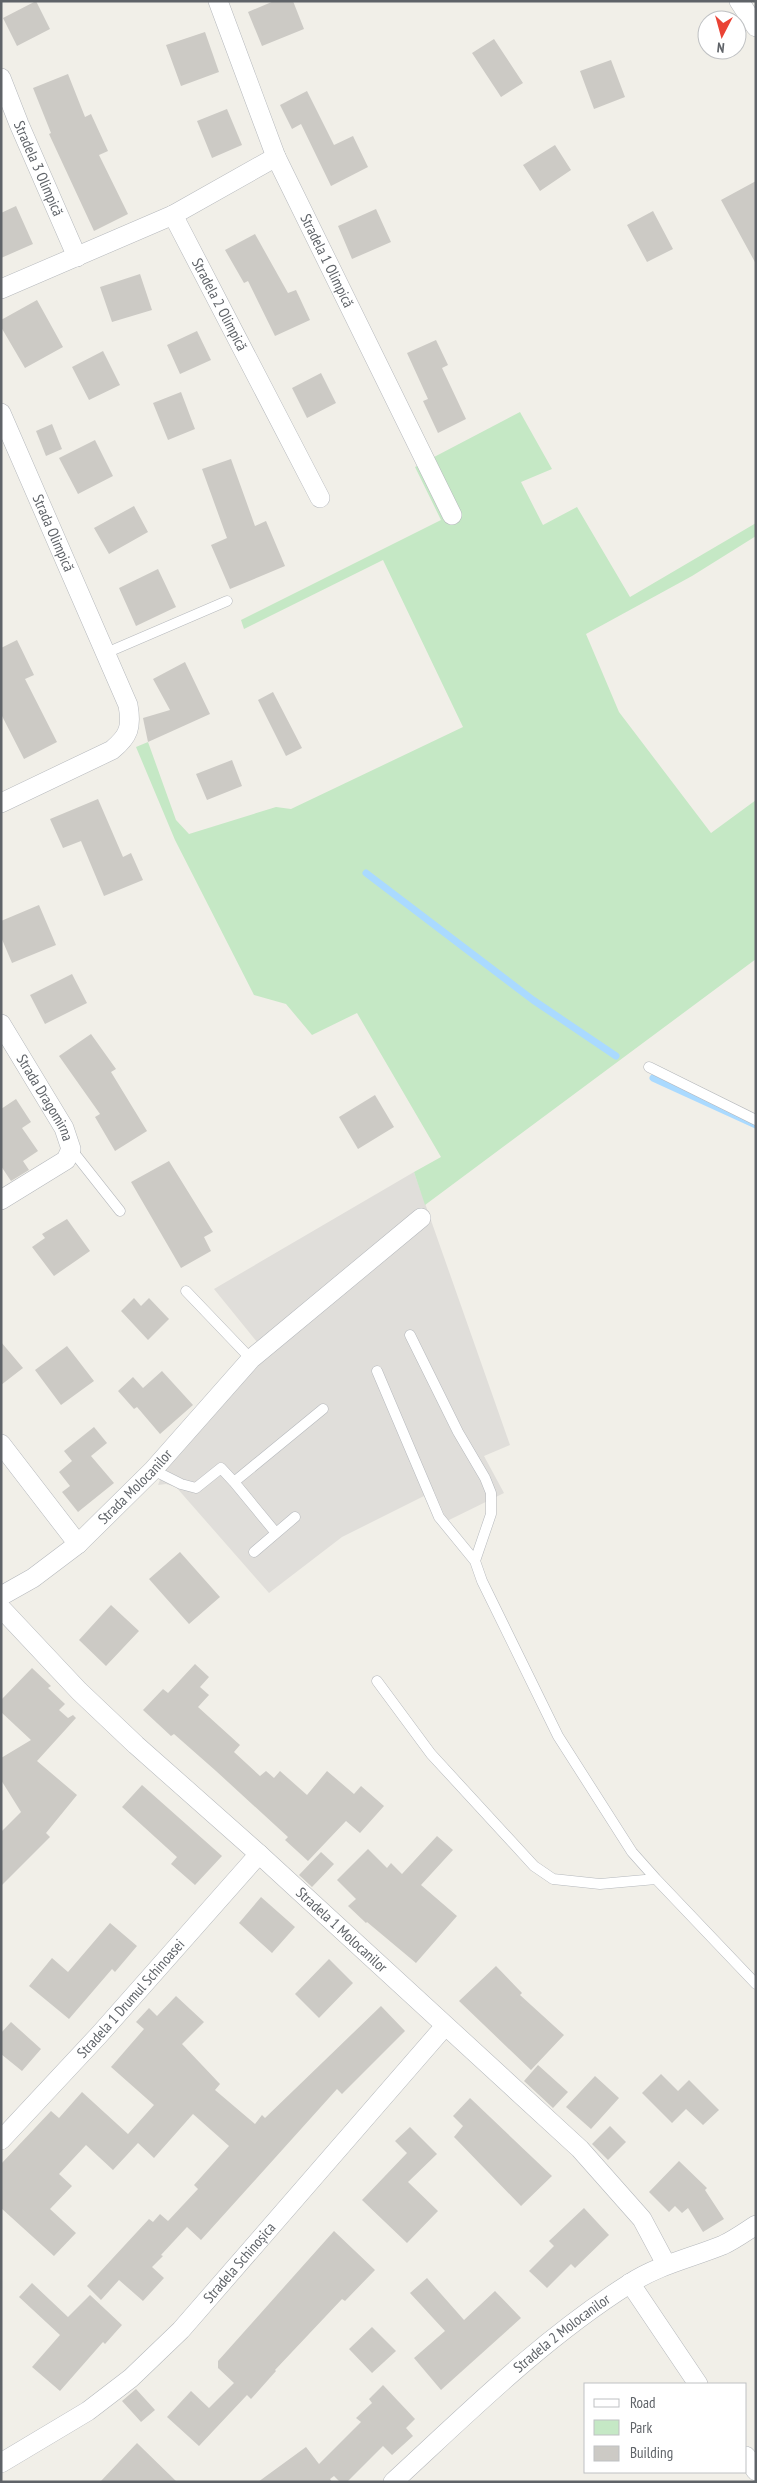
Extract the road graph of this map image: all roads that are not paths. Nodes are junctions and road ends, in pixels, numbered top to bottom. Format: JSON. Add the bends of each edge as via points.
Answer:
{"nodes":[{"id":1,"x":218,"y":1,"type":"edge"},
{"id":2,"x":739,"y":1,"type":"edge"},
{"id":3,"x":756,"y":27,"type":"edge"},
{"id":4,"x":1,"y":78,"type":"edge"},
{"id":5,"x":276,"y":157,"type":"junction"},
{"id":6,"x":173,"y":215,"type":"junction"},
{"id":7,"x":77,"y":257,"type":"junction"},
{"id":8,"x":1,"y":289,"type":"edge"},
{"id":9,"x":1,"y":413,"type":"edge"},
{"id":10,"x":320,"y":498,"type":"dead end"},
{"id":11,"x":452,"y":515,"type":"dead end"},
{"id":12,"x":227,"y":602,"type":"dead end"},
{"id":13,"x":106,"y":653,"type":"junction"},
{"id":14,"x":1,"y":803,"type":"edge"},
{"id":15,"x":1,"y":1024,"type":"edge"},
{"id":16,"x":649,"y":1067,"type":"dead end"},
{"id":17,"x":756,"y":1120,"type":"edge"},
{"id":18,"x":71,"y":1149,"type":"junction"},
{"id":19,"x":1,"y":1200,"type":"edge"},
{"id":20,"x":120,"y":1211,"type":"dead end"},
{"id":21,"x":421,"y":1218,"type":"dead end"},
{"id":22,"x":186,"y":1291,"type":"dead end"},
{"id":23,"x":410,"y":1335,"type":"dead end"},
{"id":24,"x":251,"y":1359,"type":"junction"},
{"id":25,"x":377,"y":1371,"type":"dead end"},
{"id":26,"x":323,"y":1409,"type":"dead end"},
{"id":27,"x":1,"y":1444,"type":"edge"},
{"id":28,"x":153,"y":1470,"type":"junction"},
{"id":29,"x":234,"y":1482,"type":"junction"},
{"id":30,"x":295,"y":1517,"type":"dead end"},
{"id":31,"x":276,"y":1533,"type":"junction"},
{"id":32,"x":78,"y":1544,"type":"junction"},
{"id":33,"x":254,"y":1552,"type":"dead end"},
{"id":34,"x":476,"y":1561,"type":"junction"},
{"id":35,"x":1,"y":1596,"type":"edge"},
{"id":36,"x":1,"y":1608,"type":"edge"},
{"id":37,"x":377,"y":1681,"type":"dead end"},
{"id":38,"x":259,"y":1854,"type":"junction"},
{"id":39,"x":656,"y":1879,"type":"junction"},
{"id":40,"x":756,"y":1984,"type":"edge"},
{"id":41,"x":445,"y":2026,"type":"junction"},
{"id":42,"x":1,"y":2140,"type":"edge"},
{"id":43,"x":756,"y":2226,"type":"edge"},
{"id":44,"x":666,"y":2264,"type":"junction"},
{"id":45,"x":630,"y":2283,"type":"junction"},
{"id":46,"x":697,"y":2383,"type":"edge"},
{"id":47,"x":747,"y":2458,"type":"edge"},
{"id":48,"x":1,"y":2463,"type":"edge"},
{"id":49,"x":756,"y":2471,"type":"edge"},
{"id":50,"x":393,"y":2482,"type":"edge"}],
"edges":[{"from":1,"to":5,"type":"street","name":"Stradela 1 Olimpică"},
{"from":2,"to":3,"type":"street"},
{"from":4,"to":7,"type":"street","name":"Stradela 3 Olimpică"},
{"from":5,"to":6,"type":"street"},
{"from":5,"to":11,"type":"street","name":"Stradela 1 Olimpică"},
{"from":6,"to":7,"type":"street"},
{"from":6,"to":10,"type":"street","name":"Stradela 2 Olimpică"},
{"from":7,"to":8,"type":"street"},
{"from":9,"to":13,"type":"street","name":"Strada Olimpică"},
{"from":12,"to":13,"type":"lane"},
{"from":13,"to":14,"type":"street","name":"Strada Olimpică","via":[[128,705],[130,731],[112,750]]},
{"from":15,"to":18,"type":"street","name":"Strada Dragomirna","via":[[64,1128]]},
{"from":16,"to":17,"type":"lane"},
{"from":18,"to":19,"type":"street","name":"Strada Dragomirna","via":[[66,1160]]},
{"from":18,"to":20,"type":"lane"},
{"from":21,"to":24,"type":"street","name":"Strada Molocanilor"},
{"from":22,"to":24,"type":"lane"},
{"from":23,"to":34,"type":"lane","via":[[491,1493],[491,1514]]},
{"from":24,"to":28,"type":"street","name":"Strada Molocanilor"},
{"from":25,"to":34,"type":"lane","via":[[439,1517]]},
{"from":26,"to":29,"type":"lane"},
{"from":27,"to":32,"type":"street"},
{"from":28,"to":29,"type":"lane","via":[[196,1488],[222,1468]]},
{"from":28,"to":32,"type":"street","name":"Strada Molocanilor"},
{"from":29,"to":31,"type":"lane"},
{"from":30,"to":31,"type":"lane"},
{"from":31,"to":33,"type":"lane"},
{"from":32,"to":35,"type":"street","name":"Strada Molocanilor","via":[[33,1578]]},
{"from":34,"to":39,"type":"lane","via":[[482,1581],[558,1736],[632,1852]]},
{"from":36,"to":38,"type":"street","name":"Stradela 1 Molocanilor","via":[[78,1691]]},
{"from":37,"to":39,"type":"lane","via":[[431,1754],[534,1866],[553,1878],[600,1884]]},
{"from":38,"to":41,"type":"street","name":"Stradela 1 Molocanilor"},
{"from":38,"to":42,"type":"street","name":"Stradela 1 Drumul Schinoasei","via":[[99,2036]]},
{"from":39,"to":40,"type":"lane"},
{"from":41,"to":44,"type":"street","name":"Stradela 1 Molocanilor","via":[[580,2149],[642,2219]]},
{"from":41,"to":48,"type":"street","name":"Stradela Schinoșica","via":[[181,2330],[131,2378],[88,2411]]},
{"from":43,"to":44,"type":"street","name":"Stradela 2 Molocanilor","via":[[725,2244]]},
{"from":44,"to":45,"type":"street","name":"Stradela 2 Molocanilor"},
{"from":45,"to":46,"type":"street"},
{"from":45,"to":50,"type":"street","name":"Stradela 2 Molocanilor","via":[[576,2319]]},
{"from":47,"to":49,"type":"street"}]}
